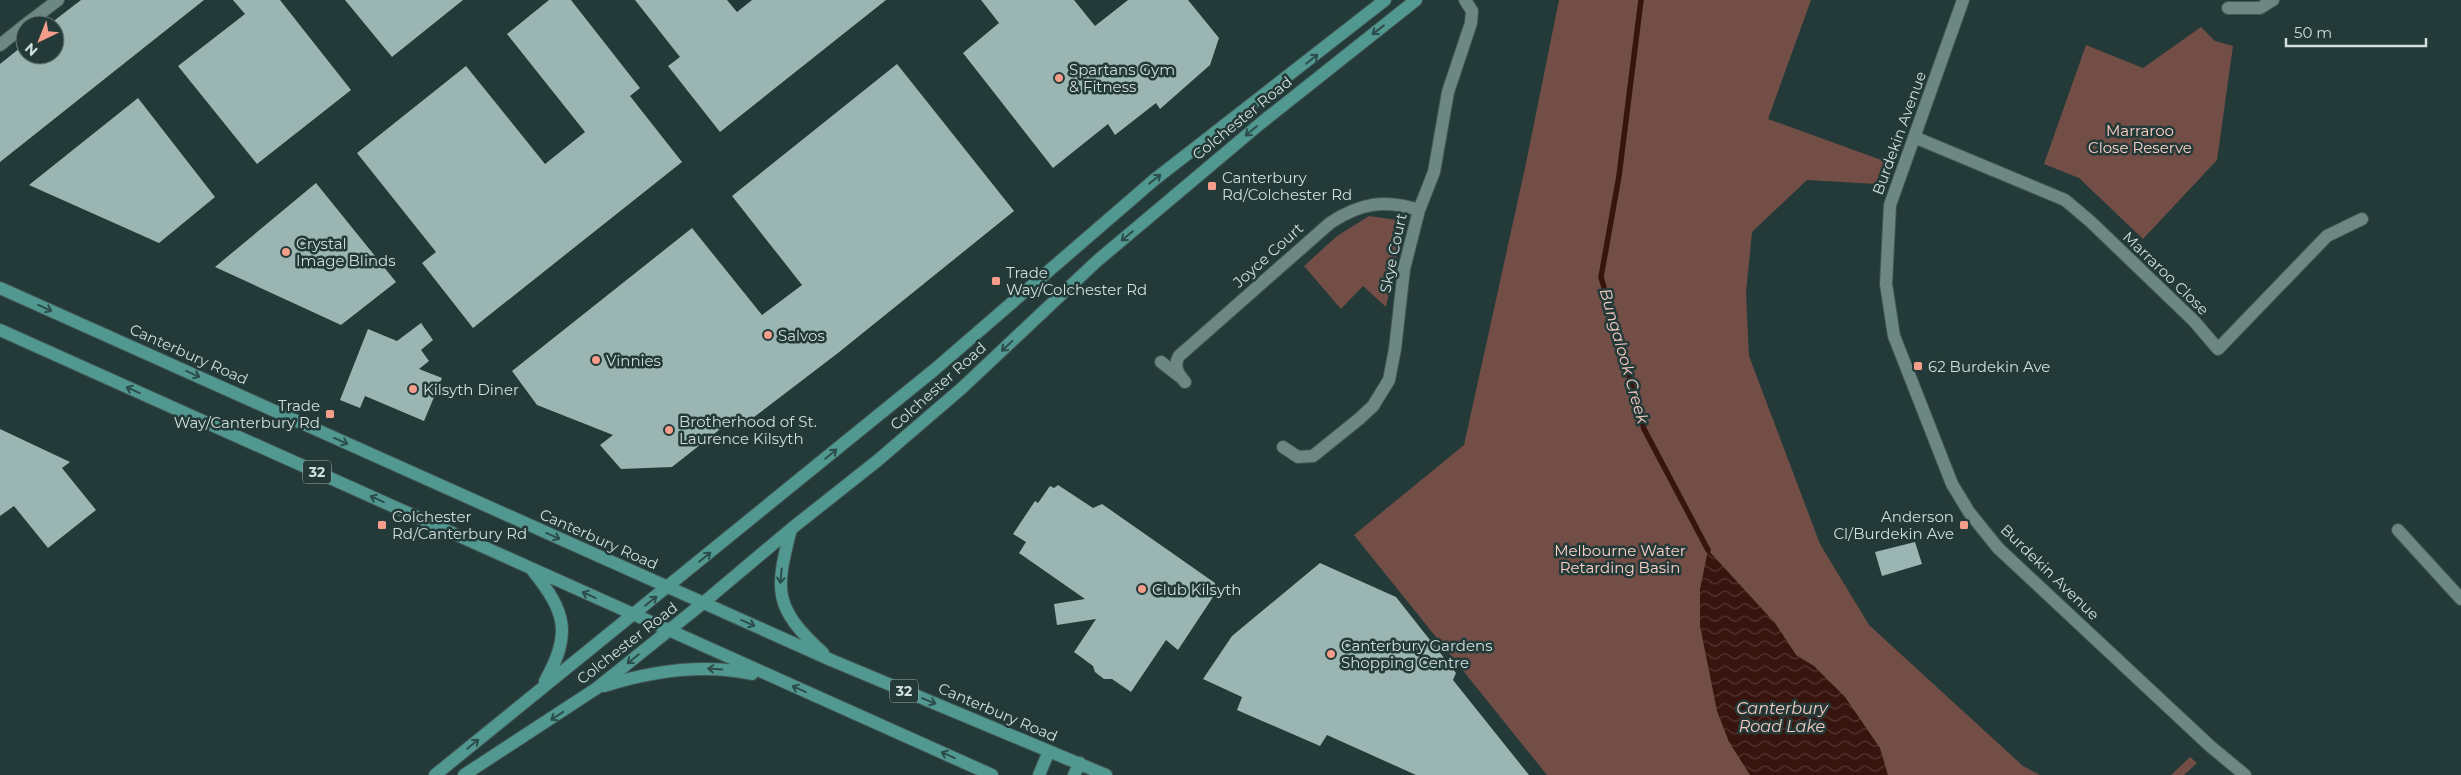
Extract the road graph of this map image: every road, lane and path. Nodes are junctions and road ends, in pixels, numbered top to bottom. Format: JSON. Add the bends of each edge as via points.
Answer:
{"nodes":[{"id":1,"x":58,"y":0,"type":"edge"},
{"id":2,"x":1385,"y":0,"type":"edge"},
{"id":3,"x":1416,"y":0,"type":"edge"},
{"id":4,"x":1465,"y":0,"type":"edge"},
{"id":5,"x":1963,"y":0,"type":"edge"},
{"id":6,"x":2273,"y":0,"type":"edge"},
{"id":7,"x":2228,"y":8,"type":"dead end"},
{"id":8,"x":38,"y":15,"type":"edge"},
{"id":9,"x":15,"y":33,"type":"edge"},
{"id":10,"x":0,"y":45,"type":"edge"},
{"id":11,"x":1914,"y":137,"type":"junction"},
{"id":12,"x":1419,"y":210,"type":"junction"},
{"id":13,"x":2362,"y":218,"type":"dead end"},
{"id":14,"x":0,"y":288,"type":"edge"},
{"id":15,"x":0,"y":330,"type":"edge"},
{"id":16,"x":1182,"y":379,"type":"dead end"},
{"id":17,"x":1283,"y":447,"type":"dead end"},
{"id":18,"x":791,"y":529,"type":"junction"},
{"id":19,"x":2398,"y":530,"type":"dead end"},
{"id":20,"x":531,"y":568,"type":"junction"},
{"id":21,"x":667,"y":587,"type":"junction"},
{"id":22,"x":2461,"y":599,"type":"edge"},
{"id":23,"x":703,"y":603,"type":"junction"},
{"id":24,"x":634,"y":615,"type":"junction"},
{"id":25,"x":670,"y":630,"type":"junction"},
{"id":26,"x":831,"y":660,"type":"junction"},
{"id":27,"x":780,"y":681,"type":"junction"},
{"id":28,"x":541,"y":687,"type":"junction"},
{"id":29,"x":597,"y":688,"type":"junction"},
{"id":30,"x":1049,"y":751,"type":"junction"},
{"id":31,"x":1077,"y":769,"type":"edge"},
{"id":32,"x":435,"y":775,"type":"edge"},
{"id":33,"x":464,"y":775,"type":"edge"},
{"id":34,"x":992,"y":775,"type":"edge"},
{"id":35,"x":1039,"y":775,"type":"edge"},
{"id":36,"x":1106,"y":775,"type":"edge"},
{"id":37,"x":2245,"y":775,"type":"edge"}],
"edges":[{"from":1,"to":8,"type":"street"},
{"from":21,"to":2,"type":"main road","name":"Colchester Road","one_way":true,"via":[[934,370],[1154,180]]},
{"from":3,"to":18,"type":"main road","name":"Colchester Road","one_way":true,"via":[[1261,123],[1096,261],[962,388]]},
{"from":4,"to":12,"type":"street","name":"Skye Court","via":[[1472,11],[1471,23],[1448,92],[1434,172]]},
{"from":5,"to":11,"type":"street","name":"Burdekin Avenue"},
{"from":6,"to":7,"type":"street","via":[[2260,8]]},
{"from":9,"to":10,"type":"street"},
{"from":11,"to":13,"type":"street","name":"Marraroo Close","via":[[2064,200],[2091,222],[2218,349],[2327,236]]},
{"from":11,"to":37,"type":"street","name":"Burdekin Avenue","via":[[1890,204],[1886,284],[1894,336],[1952,484],[1969,512],[1998,548]]},
{"from":12,"to":16,"type":"street","name":"Joyce Court","via":[[1403,205],[1372,204],[1346,212],[1314,235],[1179,356],[1176,362]]},
{"from":12,"to":17,"type":"street","name":"Skye Court","via":[[1404,269],[1389,380],[1383,393],[1359,419],[1313,456],[1298,457]]},
{"from":14,"to":21,"type":"main road","name":"Canterbury Road","number":"32","one_way":true},
{"from":20,"to":15,"type":"main road","number":"32","one_way":true},
{"from":18,"to":23,"type":"main road","name":"Colchester Road"},
{"from":18,"to":26,"type":"main road","one_way":true,"via":[[780,591],[793,621]]},
{"from":19,"to":22,"type":"street"},
{"from":24,"to":20,"type":"main road","number":"32","one_way":true},
{"from":20,"to":28,"type":"main road","via":[[558,607],[562,623],[563,641],[558,659]]},
{"from":21,"to":23,"type":"main road","name":"Canterbury Road","number":"32"},
{"from":24,"to":21,"type":"main road","name":"Colchester Road","one_way":true},
{"from":23,"to":25,"type":"main road","name":"Colchester Road"},
{"from":23,"to":26,"type":"main road","name":"Canterbury Road","number":"32","one_way":true},
{"from":24,"to":25,"type":"main road","number":"32"},
{"from":24,"to":28,"type":"main road","name":"Colchester Road"},
{"from":25,"to":27,"type":"main road","number":"32"},
{"from":25,"to":29,"type":"main road","name":"Colchester Road","one_way":true},
{"from":26,"to":30,"type":"main road","name":"Canterbury Road","number":"32","one_way":true},
{"from":27,"to":29,"type":"main road","one_way":true,"via":[[734,670],[702,668],[651,674]]},
{"from":34,"to":27,"type":"main road","number":"32","one_way":true},
{"from":32,"to":28,"type":"main road","name":"Colchester Road","one_way":true},
{"from":29,"to":33,"type":"main road","name":"Colchester Road","one_way":true},
{"from":30,"to":31,"type":"main road","name":"Canterbury Road","number":"32"},
{"from":30,"to":35,"type":"main road"},
{"from":31,"to":36,"type":"main road","name":"Canterbury Road","number":"32"}]}
